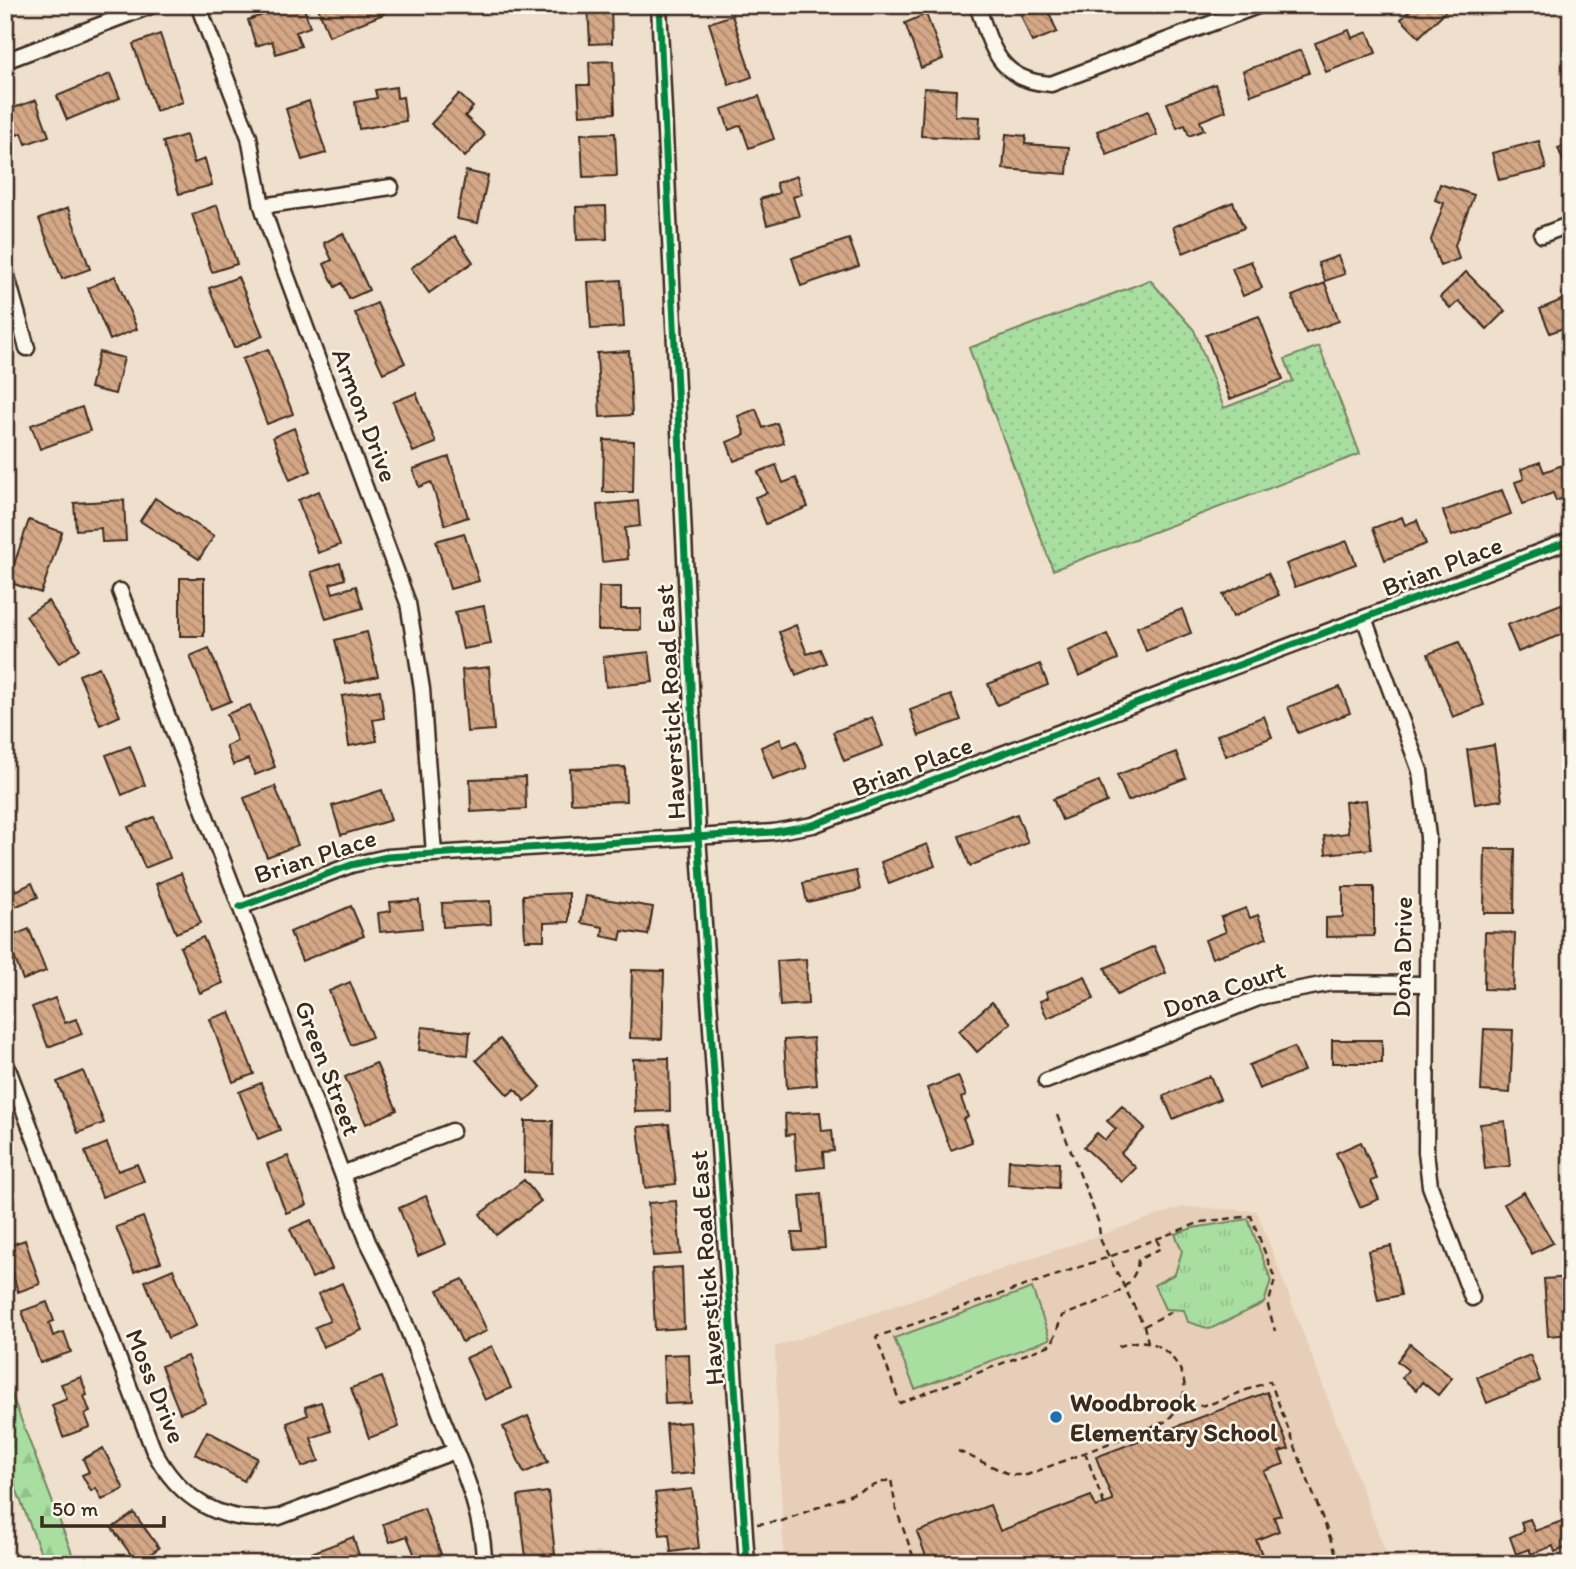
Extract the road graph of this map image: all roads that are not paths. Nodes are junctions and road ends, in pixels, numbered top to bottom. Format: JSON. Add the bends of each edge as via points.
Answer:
{"nodes":[{"id":1,"x":153,"y":5,"type":"edge"},
{"id":2,"x":198,"y":5,"type":"edge"},
{"id":3,"x":659,"y":5,"type":"edge"},
{"id":4,"x":976,"y":5,"type":"edge"},
{"id":5,"x":1260,"y":5,"type":"edge"},
{"id":6,"x":5,"y":61,"type":"edge"},
{"id":7,"x":391,"y":187,"type":"dead end"},
{"id":8,"x":262,"y":206,"type":"junction"},
{"id":9,"x":1571,"y":224,"type":"edge"},
{"id":10,"x":1542,"y":235,"type":"dead end"},
{"id":11,"x":5,"y":270,"type":"edge"},
{"id":12,"x":27,"y":348,"type":"dead end"},
{"id":13,"x":1571,"y":540,"type":"edge"},
{"id":14,"x":120,"y":591,"type":"dead end"},
{"id":15,"x":1364,"y":618,"type":"junction"},
{"id":16,"x":698,"y":835,"type":"junction"},
{"id":17,"x":434,"y":854,"type":"junction"},
{"id":18,"x":240,"y":907,"type":"junction"},
{"id":19,"x":1426,"y":984,"type":"junction"},
{"id":20,"x":5,"y":1060,"type":"edge"},
{"id":21,"x":1046,"y":1081,"type":"dead end"},
{"id":22,"x":452,"y":1131,"type":"dead end"},
{"id":23,"x":342,"y":1174,"type":"junction"},
{"id":24,"x":1472,"y":1298,"type":"dead end"},
{"id":25,"x":455,"y":1451,"type":"junction"},
{"id":26,"x":484,"y":1564,"type":"edge"},
{"id":27,"x":747,"y":1564,"type":"edge"}],
"edges":[{"from":1,"to":6,"type":"street"},
{"from":2,"to":8,"type":"street","name":"Armon Drive","via":[[249,137]]},
{"from":3,"to":16,"type":"street","name":"Haverstick Road East"},
{"from":4,"to":5,"type":"street","via":[[1002,63],[1013,75],[1051,84]]},
{"from":7,"to":8,"type":"street"},
{"from":8,"to":17,"type":"street","name":"Armon Drive","via":[[408,604],[422,689]]},
{"from":9,"to":10,"type":"street"},
{"from":11,"to":12,"type":"street"},
{"from":13,"to":15,"type":"street","name":"Brian Place"},
{"from":14,"to":18,"type":"street","name":"Green Street"},
{"from":15,"to":16,"type":"street","name":"Brian Place","via":[[813,825],[773,832]]},
{"from":15,"to":19,"type":"street","name":"Dona Drive","via":[[1424,790],[1428,837]]},
{"from":16,"to":17,"type":"street","name":"Brian Place"},
{"from":16,"to":27,"type":"street","name":"Haverstick Road East"},
{"from":17,"to":18,"type":"street","name":"Brian Place","via":[[351,865]]},
{"from":18,"to":23,"type":"street","name":"Green Street"},
{"from":19,"to":21,"type":"street","name":"Dona Court","via":[[1332,983],[1264,996]]},
{"from":19,"to":24,"type":"street","name":"Dona Drive","via":[[1430,1186]]},
{"from":20,"to":25,"type":"street","name":"Moss Drive","via":[[153,1449],[179,1489],[225,1515],[261,1520]]},
{"from":22,"to":23,"type":"street"},
{"from":23,"to":25,"type":"street","name":"Green Street"},
{"from":25,"to":26,"type":"street","name":"Green Street","via":[[476,1509]]}]}
